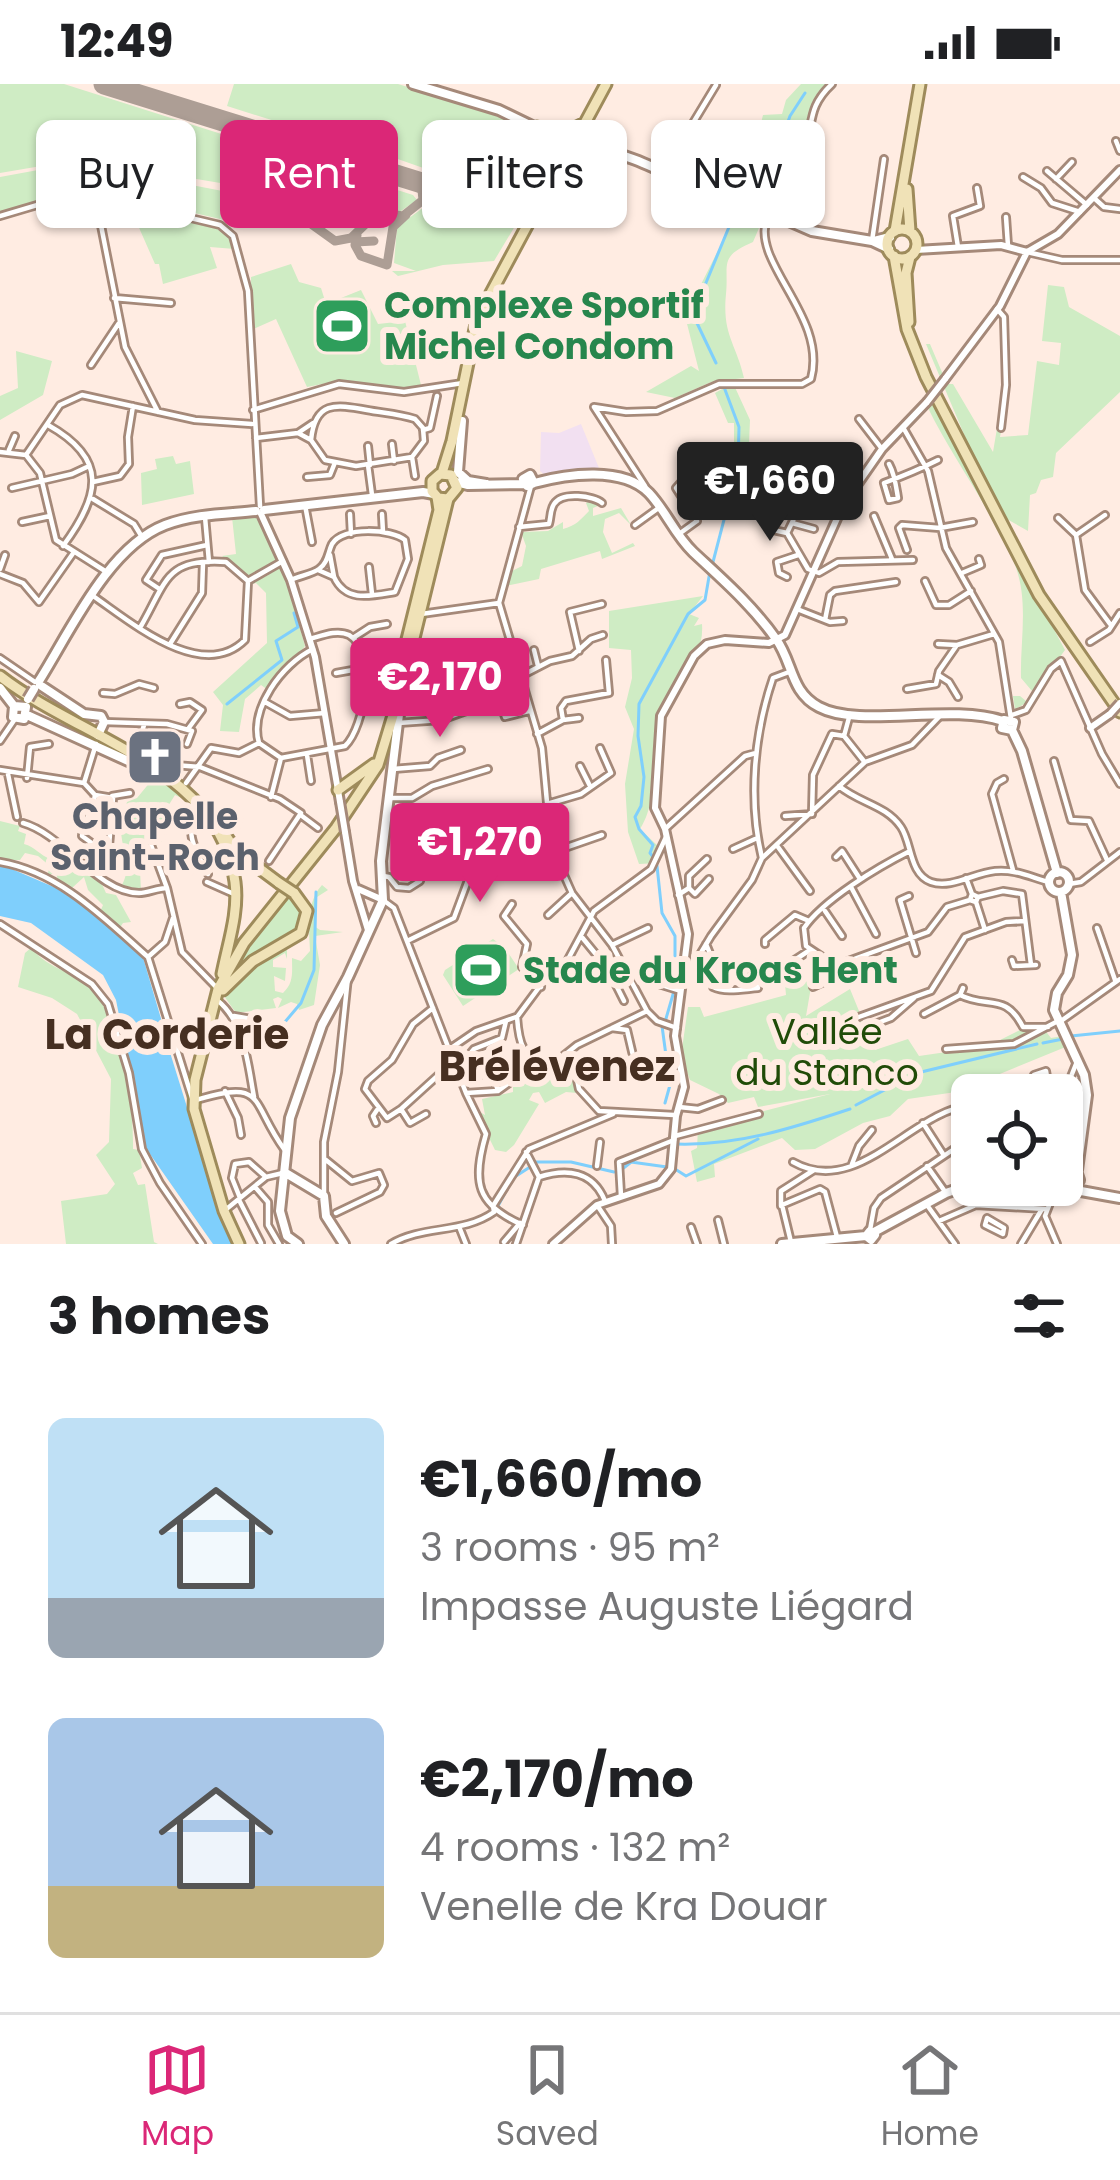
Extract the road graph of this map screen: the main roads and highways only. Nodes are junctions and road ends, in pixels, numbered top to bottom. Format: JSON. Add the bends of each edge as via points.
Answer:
{"nodes":[{"id":1,"x":413,"y":84,"type":"edge"},
{"id":2,"x":609,"y":84,"type":"edge"},
{"id":3,"x":920,"y":84,"type":"edge"},
{"id":4,"x":521,"y":120,"type":"edge"},
{"id":5,"x":588,"y":120,"type":"edge"},
{"id":6,"x":907,"y":148,"type":"junction"},
{"id":7,"x":627,"y":158,"type":"edge"},
{"id":8,"x":525,"y":228,"type":"edge"},
{"id":9,"x":530,"y":228,"type":"edge"},
{"id":10,"x":892,"y":243,"type":"junction"},
{"id":11,"x":913,"y":244,"type":"junction"},
{"id":12,"x":914,"y":351,"type":"junction"},
{"id":13,"x":463,"y":421,"type":"junction"},
{"id":14,"x":490,"y":484,"type":"junction"},
{"id":15,"x":445,"y":487,"type":"junction"},
{"id":16,"x":412,"y":494,"type":"junction"},
{"id":17,"x":428,"y":550,"type":"junction"},
{"id":18,"x":0,"y":674,"type":"edge"},
{"id":19,"x":404,"y":679,"type":"junction"},
{"id":20,"x":37,"y":685,"type":"junction"},
{"id":21,"x":0,"y":688,"type":"edge"},
{"id":22,"x":23,"y":706,"type":"junction"},
{"id":23,"x":1115,"y":713,"type":"edge"},
{"id":24,"x":15,"y":719,"type":"road end"},
{"id":25,"x":97,"y":740,"type":"junction"},
{"id":26,"x":374,"y":764,"type":"junction"},
{"id":27,"x":156,"y":765,"type":"junction"},
{"id":28,"x":339,"y":796,"type":"road end"},
{"id":29,"x":356,"y":800,"type":"junction"},
{"id":30,"x":205,"y":807,"type":"junction"},
{"id":31,"x":232,"y":853,"type":"junction"},
{"id":32,"x":1057,"y":873,"type":"junction"},
{"id":33,"x":1061,"y":892,"type":"junction"},
{"id":34,"x":219,"y":989,"type":"junction"},
{"id":35,"x":1082,"y":1074,"type":"edge"},
{"id":36,"x":1083,"y":1078,"type":"edge"},
{"id":37,"x":1083,"y":1139,"type":"edge"},
{"id":38,"x":284,"y":1172,"type":"junction"},
{"id":39,"x":951,"y":1191,"type":"edge"},
{"id":40,"x":1083,"y":1191,"type":"edge"},
{"id":41,"x":1120,"y":1198,"type":"edge"},
{"id":42,"x":870,"y":1235,"type":"edge"},
{"id":43,"x":787,"y":1243,"type":"edge"},
{"id":44,"x":239,"y":1244,"type":"edge"},
{"id":45,"x":298,"y":1244,"type":"edge"},
{"id":46,"x":344,"y":1244,"type":"edge"}],
"edges":[{"from":1,"to":4,"type":"main road"},
{"from":2,"to":5,"type":"main road"},
{"from":3,"to":6,"type":"main road"},
{"from":6,"to":10,"type":"main road"},
{"from":6,"to":11,"type":"main road"},
{"from":7,"to":10,"type":"main road","via":[[812,231]]},
{"from":8,"to":15,"type":"main road","via":[[482,306]]},
{"from":9,"to":13,"type":"main road","via":[[487,308]]},
{"from":10,"to":11,"type":"main road"},
{"from":10,"to":11,"type":"main road"},
{"from":10,"to":12,"type":"main road"},
{"from":11,"to":12,"type":"main road","via":[[907,292]]},
{"from":12,"to":23,"type":"main road","via":[[1039,595]]},
{"from":13,"to":14,"type":"main road","via":[[458,472]]},
{"from":13,"to":15,"type":"main road"},
{"from":14,"to":15,"type":"main road"},
{"from":14,"to":32,"type":"main road","via":[[631,480],[735,588],[814,704],[850,714],[1009,721]]},
{"from":15,"to":16,"type":"main road"},
{"from":15,"to":17,"type":"main road"},
{"from":15,"to":19,"type":"main road"},
{"from":16,"to":17,"type":"main road","via":[[434,505]]},
{"from":16,"to":20,"type":"main road","via":[[205,517],[142,537],[108,573]]},
{"from":17,"to":26,"type":"main road"},
{"from":18,"to":25,"type":"main road"},
{"from":18,"to":27,"type":"main road"},
{"from":19,"to":29,"type":"main road","via":[[386,746]]},
{"from":19,"to":38,"type":"main road","via":[[382,900],[295,1097]]},
{"from":20,"to":22,"type":"main road","bridge":true},
{"from":20,"to":25,"type":"main road","via":[[103,719]]},
{"from":21,"to":22,"type":"main road"},
{"from":22,"to":24,"type":"main road","via":[[22,720]]},
{"from":22,"to":25,"type":"main road"},
{"from":25,"to":27,"type":"main road","via":[[137,765]]},
{"from":25,"to":30,"type":"main road","via":[[186,783]]},
{"from":26,"to":28,"type":"main road"},
{"from":26,"to":29,"type":"main road"},
{"from":27,"to":30,"type":"main road"},
{"from":29,"to":34,"type":"main road","via":[[244,943]]},
{"from":30,"to":31,"type":"main road"},
{"from":31,"to":34,"type":"main road","via":[[236,894]]},
{"from":31,"to":34,"type":"main road","bridge":true,"via":[[294,893],[307,911],[301,933]]},
{"from":32,"to":33,"type":"main road","via":[[1049,882]]},
{"from":32,"to":33,"type":"main road","via":[[1069,884]]},
{"from":33,"to":35,"type":"main road","via":[[1072,955],[1055,1023]]},
{"from":34,"to":44,"type":"main road","via":[[190,1081]]},
{"from":36,"to":37,"type":"main road"},
{"from":38,"to":45,"type":"main road","via":[[282,1226]]},
{"from":38,"to":46,"type":"main road","via":[[324,1196]]},
{"from":39,"to":42,"type":"main road"},
{"from":40,"to":41,"type":"main road"},
{"from":42,"to":43,"type":"main road"}]}
